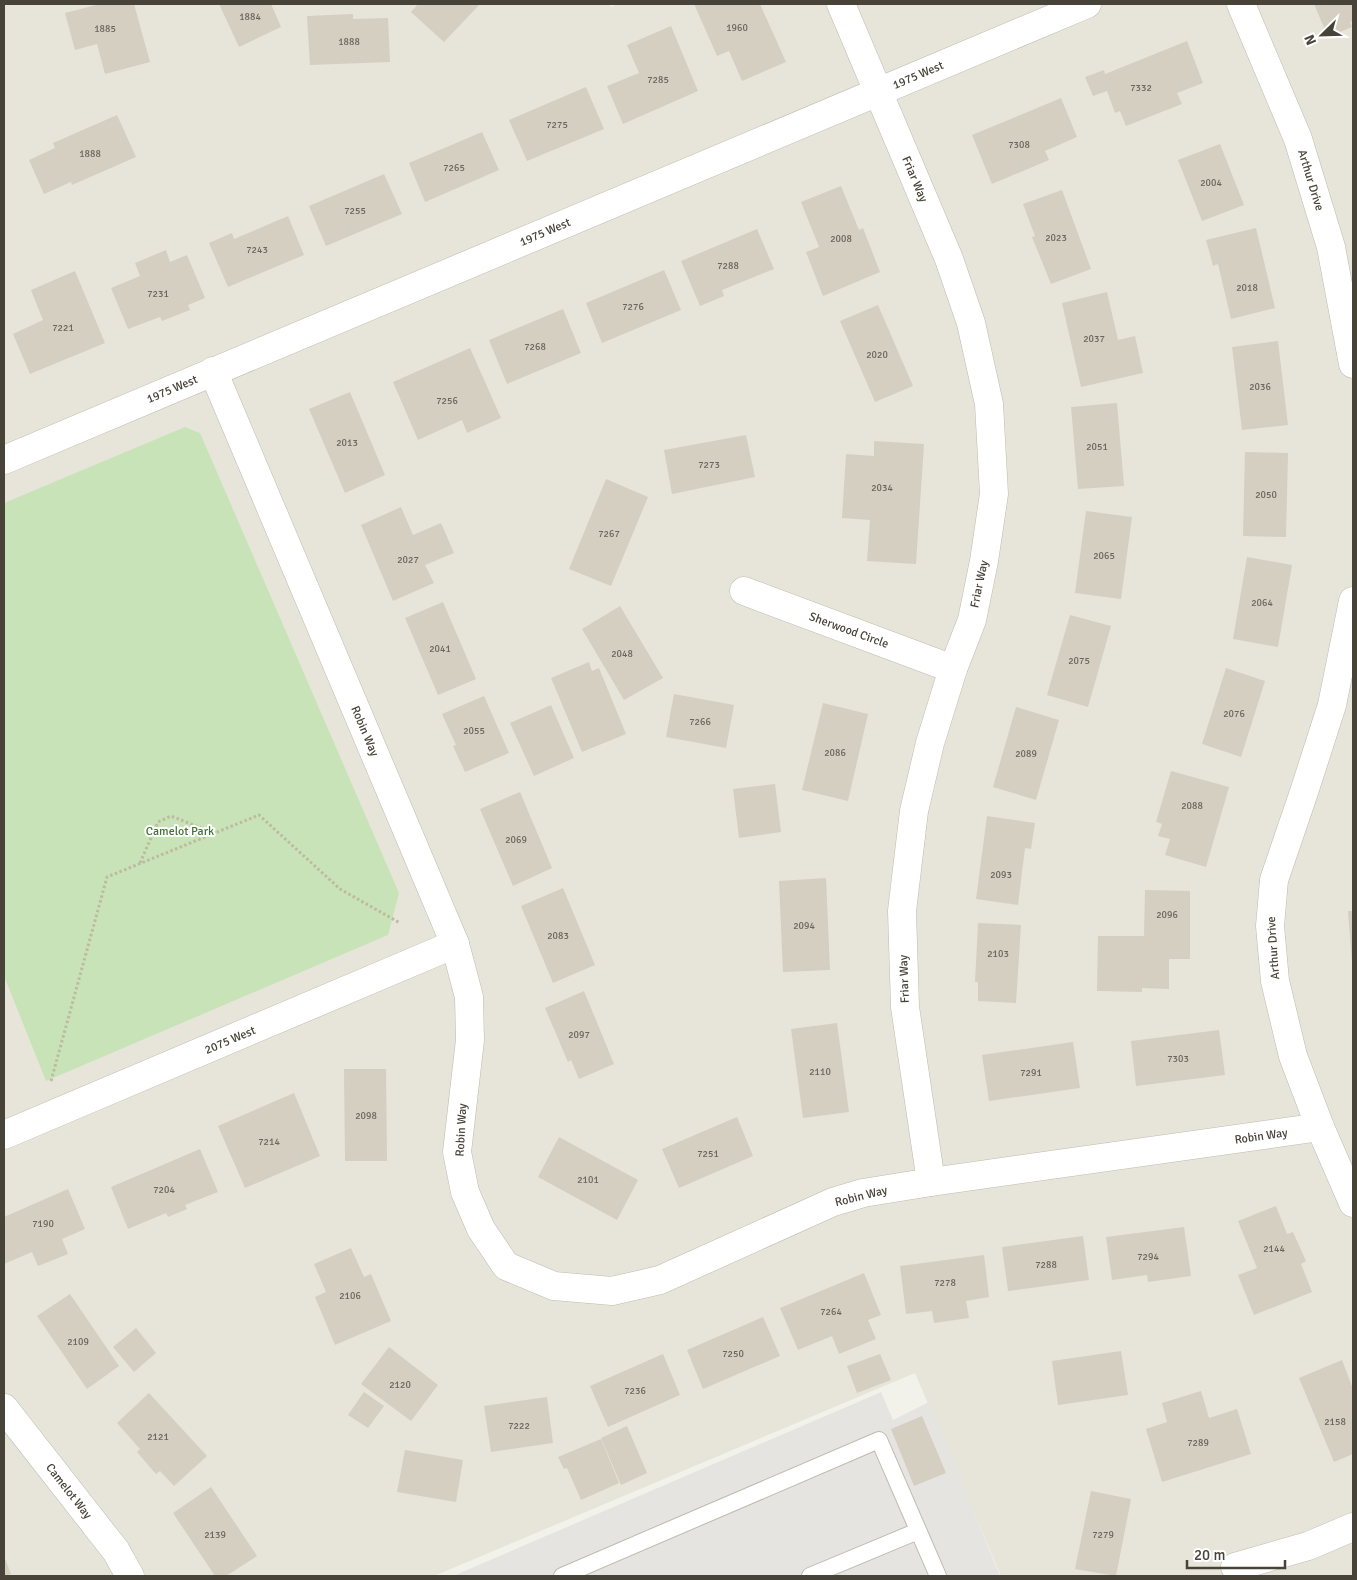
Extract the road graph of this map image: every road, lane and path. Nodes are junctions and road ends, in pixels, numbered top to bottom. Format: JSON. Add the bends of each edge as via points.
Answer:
{"nodes":[{"id":1,"x":841,"y":4,"type":"edge"},
{"id":2,"x":1087,"y":4,"type":"edge"},
{"id":3,"x":1241,"y":4,"type":"edge"},
{"id":4,"x":877,"y":92,"type":"junction"},
{"id":5,"x":1353,"y":364,"type":"edge"},
{"id":6,"x":213,"y":371,"type":"junction"},
{"id":7,"x":4,"y":460,"type":"edge"},
{"id":8,"x":744,"y":591,"type":"dead end"},
{"id":9,"x":1353,"y":601,"type":"edge"},
{"id":10,"x":953,"y":669,"type":"junction"},
{"id":11,"x":214,"y":834,"type":"junction"},
{"id":12,"x":140,"y":864,"type":"junction"},
{"id":13,"x":400,"y":924,"type":"dead end"},
{"id":14,"x":455,"y":944,"type":"junction"},
{"id":15,"x":50,"y":1084,"type":"dead end"},
{"id":16,"x":1320,"y":1127,"type":"junction"},
{"id":17,"x":4,"y":1135,"type":"edge"},
{"id":18,"x":931,"y":1182,"type":"junction"},
{"id":19,"x":1353,"y":1203,"type":"edge"},
{"id":20,"x":4,"y":1408,"type":"edge"},
{"id":21,"x":1353,"y":1526,"type":"edge"},
{"id":22,"x":918,"y":1531,"type":"junction"},
{"id":23,"x":1235,"y":1567,"type":"dead end"},
{"id":24,"x":130,"y":1576,"type":"edge"},
{"id":25,"x":562,"y":1576,"type":"edge"},
{"id":26,"x":810,"y":1576,"type":"edge"},
{"id":27,"x":938,"y":1576,"type":"edge"}],
"edges":[{"from":1,"to":4,"type":"street","name":"Friar Way"},
{"from":2,"to":4,"type":"street","name":"1975 West"},
{"from":3,"to":5,"type":"street","name":"Arthur Drive","via":[[1301,148],[1331,247]]},
{"from":4,"to":6,"type":"street","name":"1975 West"},
{"from":4,"to":10,"type":"street","name":"Friar Way","via":[[949,259],[971,323],[989,404],[994,494],[972,620]]},
{"from":6,"to":7,"type":"street","name":"1975 West"},
{"from":6,"to":14,"type":"street","name":"Robin Way"},
{"from":8,"to":10,"type":"street","name":"Sherwood Circle"},
{"from":9,"to":16,"type":"street","name":"Arthur Drive","via":[[1332,705],[1274,880],[1270,926],[1275,981],[1293,1056]]},
{"from":10,"to":18,"type":"street","name":"Friar Way","via":[[930,743],[914,811],[902,911],[905,1007]]},
{"from":11,"to":12,"type":"path"},
{"from":11,"to":12,"type":"path","via":[[170,816],[158,822]]},
{"from":11,"to":13,"type":"path","via":[[259,816],[340,889]]},
{"from":12,"to":15,"type":"path","via":[[107,877]]},
{"from":14,"to":17,"type":"street","name":"2075 West"},
{"from":14,"to":18,"type":"street","name":"Robin Way","via":[[469,997],[470,1040],[457,1152],[465,1192],[481,1229],[506,1266],[554,1286],[612,1291],[660,1280],[833,1202],[863,1193]]},
{"from":16,"to":18,"type":"street","name":"Robin Way"},
{"from":16,"to":19,"type":"street","name":"Arthur Drive"},
{"from":20,"to":24,"type":"street","name":"Camelot Way","via":[[116,1551]]},
{"from":21,"to":23,"type":"street","via":[[1308,1546]]},
{"from":22,"to":25,"type":"lane","via":[[879,1440]]},
{"from":22,"to":26,"type":"lane"},
{"from":22,"to":27,"type":"lane"}]}
